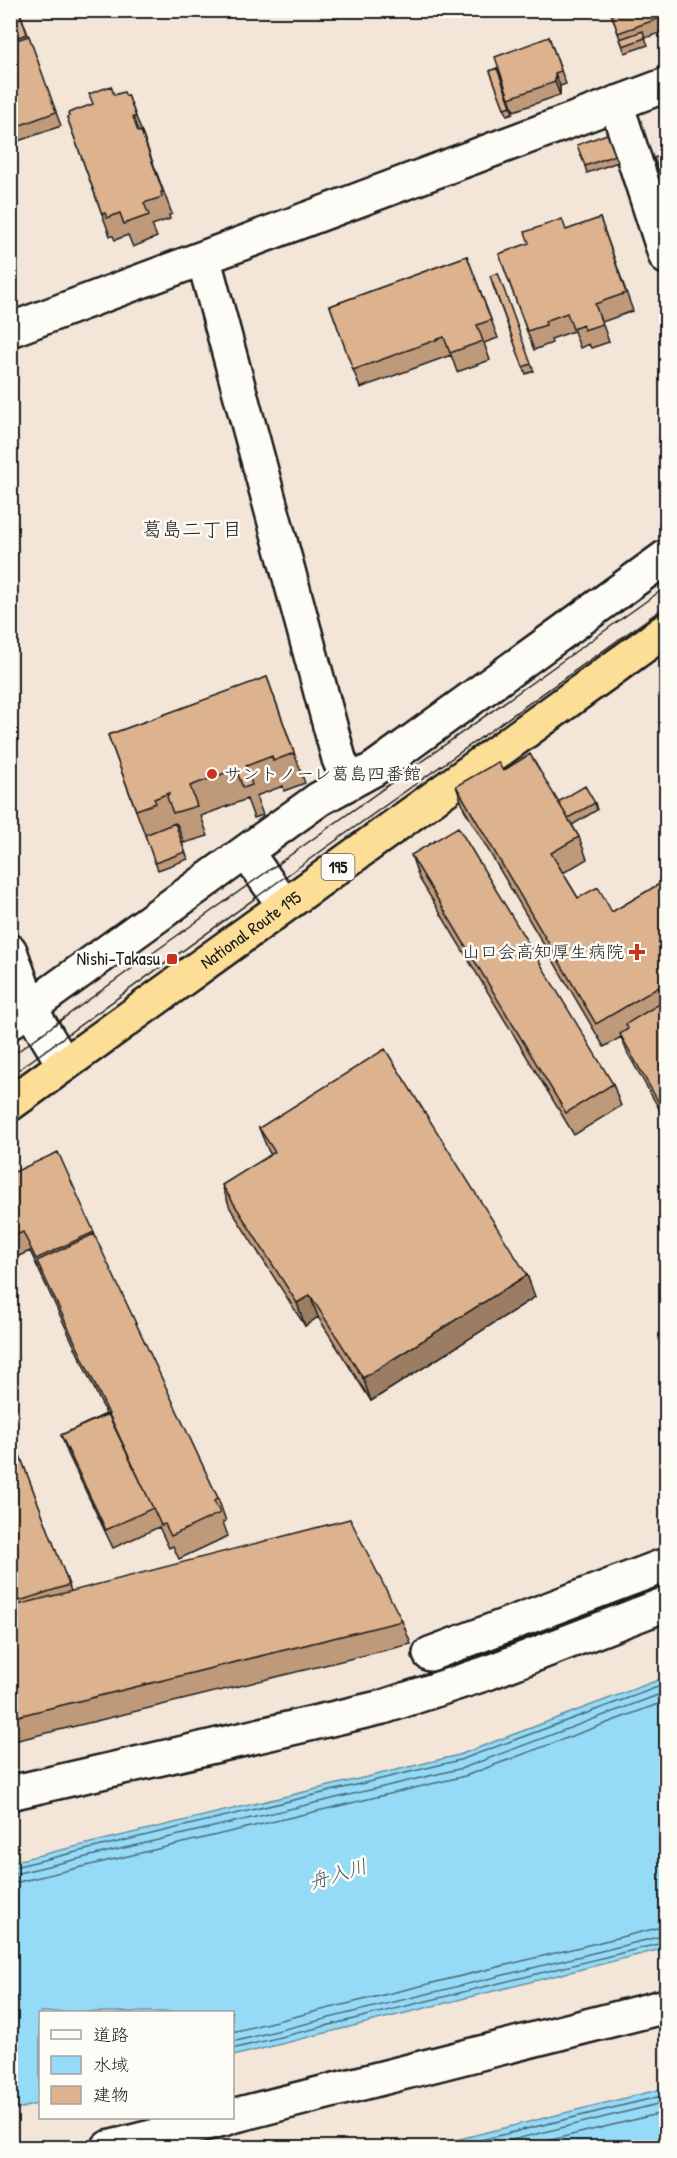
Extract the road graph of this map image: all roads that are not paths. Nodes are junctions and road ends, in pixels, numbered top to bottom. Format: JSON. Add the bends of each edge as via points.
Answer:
{"nodes":[{"id":1,"x":666,"y":85,"type":"edge"},
{"id":2,"x":615,"y":103,"type":"junction"},
{"id":3,"x":666,"y":257,"type":"edge"},
{"id":4,"x":204,"y":260,"type":"junction"},
{"id":5,"x":10,"y":330,"type":"edge"},
{"id":6,"x":666,"y":557,"type":"edge"},
{"id":7,"x":666,"y":630,"type":"edge"},
{"id":8,"x":349,"y":782,"type":"junction"},
{"id":9,"x":246,"y":852,"type":"junction"},
{"id":10,"x":284,"y":905,"type":"junction"},
{"id":11,"x":10,"y":951,"type":"edge"},
{"id":12,"x":20,"y":1015,"type":"edge"},
{"id":13,"x":64,"y":1065,"type":"junction"},
{"id":14,"x":10,"y":1104,"type":"edge"},
{"id":15,"x":666,"y":1565,"type":"edge"},
{"id":16,"x":666,"y":1604,"type":"edge"},
{"id":17,"x":430,"y":1654,"type":"dead end"},
{"id":18,"x":10,"y":1793,"type":"edge"},
{"id":19,"x":666,"y":2006,"type":"edge"},
{"id":20,"x":234,"y":2115,"type":"edge"},
{"id":21,"x":223,"y":2119,"type":"edge"},
{"id":22,"x":108,"y":2148,"type":"edge"}],
"edges":[{"from":1,"to":2,"type":"street"},
{"from":2,"to":3,"type":"street"},
{"from":2,"to":4,"type":"street"},
{"from":4,"to":5,"type":"street"},
{"from":4,"to":8,"type":"street","via":[[339,759]]},
{"from":6,"to":8,"type":"street","via":[[374,769]]},
{"from":7,"to":10,"type":"highway","name":"National Route 195","number":"195"},
{"from":8,"to":9,"type":"street"},
{"from":9,"to":10,"type":"street"},
{"from":9,"to":12,"type":"street"},
{"from":10,"to":13,"type":"highway","name":"National Route 195","number":"195"},
{"from":11,"to":12,"type":"street"},
{"from":12,"to":13,"type":"street"},
{"from":13,"to":14,"type":"highway","name":"National Route 195","number":"195"},
{"from":15,"to":17,"type":"street"},
{"from":16,"to":18,"type":"street","via":[[487,1673],[383,1707]]},
{"from":19,"to":20,"type":"street"},
{"from":21,"to":22,"type":"street"}]}
